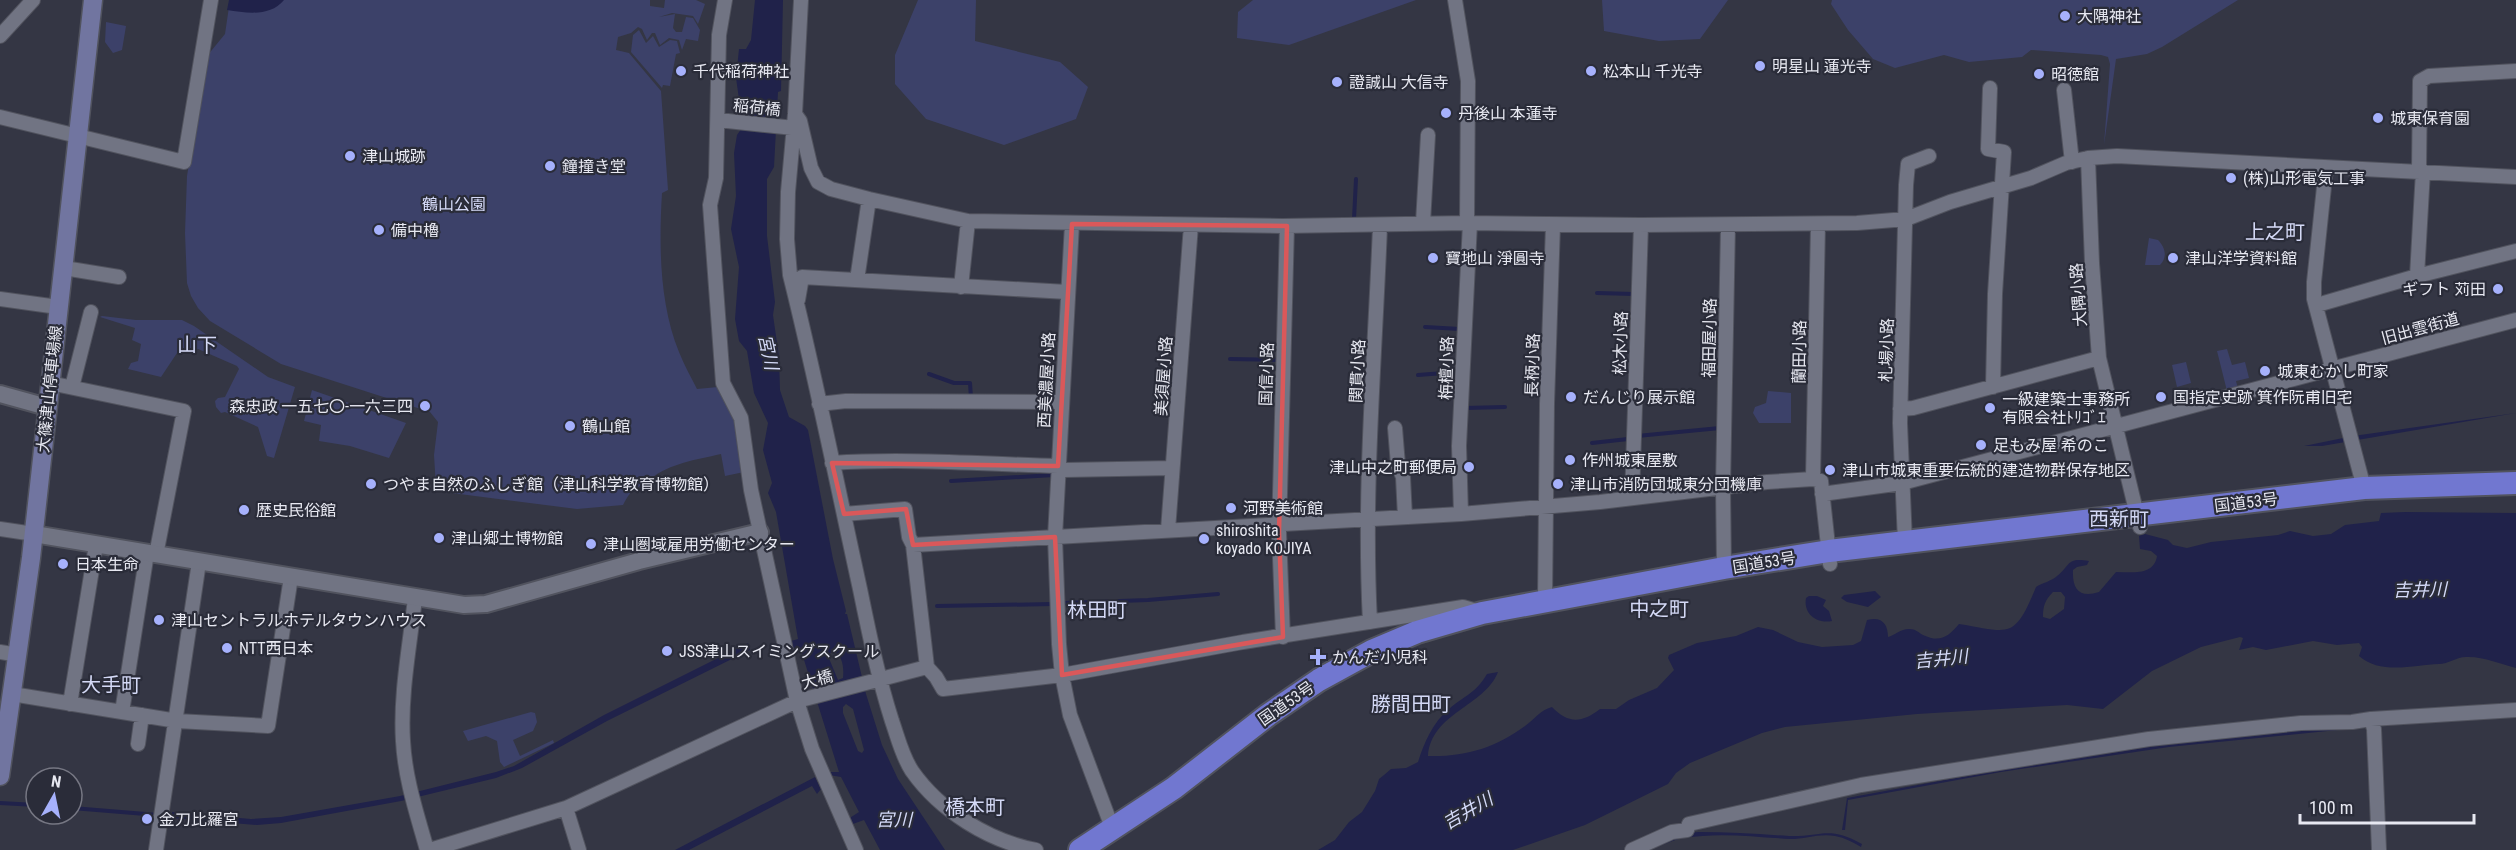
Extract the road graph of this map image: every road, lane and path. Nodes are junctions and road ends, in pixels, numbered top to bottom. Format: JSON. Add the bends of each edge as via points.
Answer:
{"nodes":[{"id":1,"x":33,"y":0,"type":"edge"},
{"id":2,"x":93,"y":0,"type":"edge"},
{"id":3,"x":211,"y":0,"type":"edge"},
{"id":4,"x":725,"y":0,"type":"edge"},
{"id":5,"x":801,"y":0,"type":"edge"},
{"id":6,"x":1455,"y":0,"type":"edge"},
{"id":7,"x":0,"y":36,"type":"edge"},
{"id":8,"x":2516,"y":71,"type":"edge"},
{"id":9,"x":1990,"y":88,"type":"dead end"},
{"id":10,"x":2064,"y":90,"type":"dead end"},
{"id":11,"x":0,"y":117,"type":"edge"},
{"id":12,"x":719,"y":120,"type":"junction"},
{"id":13,"x":793,"y":123,"type":"junction"},
{"id":14,"x":1428,"y":135,"type":"dead end"},
{"id":15,"x":78,"y":137,"type":"junction"},
{"id":16,"x":1929,"y":156,"type":"dead end"},
{"id":17,"x":2088,"y":158,"type":"junction"},
{"id":18,"x":2072,"y":162,"type":"junction"},
{"id":19,"x":2326,"y":168,"type":"junction"},
{"id":20,"x":2421,"y":171,"type":"junction"},
{"id":21,"x":2516,"y":177,"type":"edge"},
{"id":22,"x":2002,"y":186,"type":"junction"},
{"id":23,"x":869,"y":199,"type":"junction"},
{"id":24,"x":1905,"y":219,"type":"junction"},
{"id":25,"x":968,"y":221,"type":"junction"},
{"id":26,"x":1423,"y":223,"type":"junction"},
{"id":27,"x":1468,"y":223,"type":"junction"},
{"id":28,"x":1072,"y":224,"type":"junction"},
{"id":29,"x":1818,"y":224,"type":"junction"},
{"id":30,"x":1191,"y":225,"type":"junction"},
{"id":31,"x":1553,"y":225,"type":"junction"},
{"id":32,"x":1641,"y":225,"type":"junction"},
{"id":33,"x":1728,"y":225,"type":"junction"},
{"id":34,"x":1287,"y":226,"type":"junction"},
{"id":35,"x":1380,"y":226,"type":"junction"},
{"id":36,"x":2516,"y":251,"type":"edge"},
{"id":37,"x":64,"y":268,"type":"junction"},
{"id":38,"x":2417,"y":276,"type":"junction"},
{"id":39,"x":120,"y":277,"type":"dead end"},
{"id":40,"x":857,"y":280,"type":"junction"},
{"id":41,"x":961,"y":287,"type":"junction"},
{"id":42,"x":1068,"y":292,"type":"junction"},
{"id":43,"x":0,"y":299,"type":"edge"},
{"id":44,"x":797,"y":303,"type":"junction"},
{"id":45,"x":2317,"y":305,"type":"junction"},
{"id":46,"x":58,"y":307,"type":"junction"},
{"id":47,"x":91,"y":312,"type":"dead end"},
{"id":48,"x":2516,"y":320,"type":"edge"},
{"id":49,"x":2099,"y":358,"type":"junction"},
{"id":50,"x":2333,"y":369,"type":"junction"},
{"id":51,"x":50,"y":383,"type":"junction"},
{"id":52,"x":72,"y":387,"type":"junction"},
{"id":53,"x":1994,"y":387,"type":"junction"},
{"id":54,"x":0,"y":394,"type":"edge"},
{"id":55,"x":1061,"y":402,"type":"junction"},
{"id":56,"x":819,"y":404,"type":"junction"},
{"id":57,"x":47,"y":407,"type":"junction"},
{"id":58,"x":1900,"y":409,"type":"junction"},
{"id":59,"x":2117,"y":427,"type":"junction"},
{"id":60,"x":1395,"y":428,"type":"dead end"},
{"id":61,"x":832,"y":463,"type":"junction"},
{"id":62,"x":1058,"y":466,"type":"junction"},
{"id":63,"x":1172,"y":468,"type":"junction"},
{"id":64,"x":1813,"y":479,"type":"junction"},
{"id":65,"x":1902,"y":483,"type":"junction"},
{"id":66,"x":2516,"y":483,"type":"edge"},
{"id":67,"x":1723,"y":488,"type":"junction"},
{"id":68,"x":2364,"y":488,"type":"junction"},
{"id":69,"x":1822,"y":494,"type":"junction"},
{"id":70,"x":2516,"y":496,"type":"edge"},
{"id":71,"x":1632,"y":498,"type":"junction"},
{"id":72,"x":1546,"y":507,"type":"junction"},
{"id":73,"x":844,"y":514,"type":"junction"},
{"id":74,"x":1461,"y":514,"type":"junction"},
{"id":75,"x":1405,"y":517,"type":"junction"},
{"id":76,"x":1366,"y":519,"type":"junction"},
{"id":77,"x":2139,"y":520,"type":"junction"},
{"id":78,"x":1279,"y":524,"type":"junction"},
{"id":79,"x":0,"y":529,"type":"edge"},
{"id":80,"x":1168,"y":530,"type":"junction"},
{"id":81,"x":760,"y":532,"type":"junction"},
{"id":82,"x":34,"y":534,"type":"junction"},
{"id":83,"x":1055,"y":537,"type":"junction"},
{"id":84,"x":1905,"y":542,"type":"junction"},
{"id":85,"x":96,"y":545,"type":"junction"},
{"id":86,"x":913,"y":545,"type":"junction"},
{"id":87,"x":152,"y":554,"type":"junction"},
{"id":88,"x":1830,"y":558,"type":"junction"},
{"id":89,"x":199,"y":562,"type":"junction"},
{"id":90,"x":1725,"y":568,"type":"junction"},
{"id":91,"x":291,"y":577,"type":"junction"},
{"id":92,"x":415,"y":598,"type":"junction"},
{"id":93,"x":1545,"y":602,"type":"junction"},
{"id":94,"x":1482,"y":613,"type":"junction"},
{"id":95,"x":1370,"y":622,"type":"junction"},
{"id":96,"x":1283,"y":637,"type":"junction"},
{"id":97,"x":9,"y":654,"type":"edge"},
{"id":98,"x":927,"y":667,"type":"junction"},
{"id":99,"x":1062,"y":675,"type":"junction"},
{"id":100,"x":879,"y":680,"type":"junction"},
{"id":101,"x":12,"y":694,"type":"junction"},
{"id":102,"x":797,"y":701,"type":"junction"},
{"id":103,"x":70,"y":704,"type":"junction"},
{"id":104,"x":2516,"y":710,"type":"edge"},
{"id":105,"x":122,"y":712,"type":"junction"},
{"id":106,"x":142,"y":715,"type":"junction"},
{"id":107,"x":2371,"y":718,"type":"junction"},
{"id":108,"x":177,"y":721,"type":"junction"},
{"id":109,"x":3,"y":734,"type":"edge"},
{"id":110,"x":138,"y":744,"type":"dead end"},
{"id":111,"x":0,"y":776,"type":"edge"},
{"id":112,"x":566,"y":808,"type":"junction"},
{"id":113,"x":1110,"y":840,"type":"edge"},
{"id":114,"x":156,"y":850,"type":"edge"},
{"id":115,"x":433,"y":850,"type":"edge"},
{"id":116,"x":579,"y":850,"type":"edge"},
{"id":117,"x":856,"y":850,"type":"edge"},
{"id":118,"x":1036,"y":850,"type":"edge"},
{"id":119,"x":1080,"y":850,"type":"edge"},
{"id":120,"x":1632,"y":850,"type":"edge"},
{"id":121,"x":2379,"y":850,"type":"edge"}],
"edges":[{"from":1,"to":7,"type":"street"},
{"from":2,"to":15,"type":"main road","name":"大篠津山停車場線"},
{"from":3,"to":15,"type":"street","via":[[184,162]]},
{"from":4,"to":12,"type":"street","via":[[719,35]]},
{"from":5,"to":13,"type":"street"},
{"from":6,"to":27,"type":"street","name":"栴檀小路","via":[[1468,81]]},
{"from":8,"to":20,"type":"street","via":[[2428,76],[2420,81]]},
{"from":9,"to":22,"type":"street","via":[[1988,149],[2004,152]]},
{"from":10,"to":18,"type":"street"},
{"from":11,"to":15,"type":"street"},
{"from":12,"to":13,"type":"street","name":"稲荷橋"},
{"from":12,"to":81,"type":"street","via":[[716,178],[710,205],[720,358],[723,383],[741,418]]},
{"from":13,"to":23,"type":"street","via":[[800,121],[818,182]]},
{"from":13,"to":44,"type":"street","via":[[787,239]]},
{"from":14,"to":26,"type":"street"},
{"from":15,"to":37,"type":"main road","name":"大篠津山停車場線"},
{"from":16,"to":24,"type":"street","name":"札場小路","via":[[1908,164]]},
{"from":17,"to":18,"type":"street"},
{"from":17,"to":19,"type":"street","via":[[2142,156]]},
{"from":17,"to":49,"type":"street","name":"大隅小路"},
{"from":18,"to":22,"type":"street"},
{"from":19,"to":20,"type":"street"},
{"from":19,"to":45,"type":"street","via":[[2314,282]]},
{"from":20,"to":21,"type":"street"},
{"from":20,"to":38,"type":"street"},
{"from":22,"to":24,"type":"street"},
{"from":22,"to":53,"type":"street"},
{"from":23,"to":25,"type":"street"},
{"from":23,"to":40,"type":"street"},
{"from":24,"to":29,"type":"street"},
{"from":24,"to":58,"type":"street","name":"札場小路"},
{"from":25,"to":28,"type":"street"},
{"from":25,"to":41,"type":"street"},
{"from":26,"to":27,"type":"street"},
{"from":26,"to":35,"type":"street"},
{"from":27,"to":31,"type":"street"},
{"from":27,"to":74,"type":"street","name":"栴檀小路","via":[[1459,446]]},
{"from":28,"to":30,"type":"street"},
{"from":28,"to":42,"type":"street","name":"西美濃屋小路"},
{"from":29,"to":33,"type":"street"},
{"from":29,"to":64,"type":"street","name":"蘭田小路"},
{"from":30,"to":34,"type":"street"},
{"from":30,"to":63,"type":"street","name":"美須屋小路"},
{"from":31,"to":32,"type":"street"},
{"from":31,"to":72,"type":"street","name":"長柄小路"},
{"from":32,"to":33,"type":"street"},
{"from":32,"to":71,"type":"street","name":"松木小路"},
{"from":33,"to":67,"type":"street","name":"福田屋小路"},
{"from":34,"to":35,"type":"street"},
{"from":34,"to":78,"type":"street","name":"国信小路"},
{"from":35,"to":76,"type":"street","name":"関貫小路"},
{"from":36,"to":38,"type":"street"},
{"from":37,"to":39,"type":"street"},
{"from":37,"to":46,"type":"main road","name":"大篠津山停車場線"},
{"from":38,"to":45,"type":"street"},
{"from":40,"to":41,"type":"street"},
{"from":40,"to":44,"type":"street","via":[[802,277]]},
{"from":41,"to":42,"type":"street"},
{"from":42,"to":55,"type":"street","name":"西美濃屋小路"},
{"from":43,"to":46,"type":"street"},
{"from":44,"to":56,"type":"street"},
{"from":45,"to":50,"type":"street"},
{"from":46,"to":51,"type":"main road","name":"大篠津山停車場線"},
{"from":47,"to":52,"type":"street"},
{"from":48,"to":50,"type":"street","name":"旧出雲街道"},
{"from":49,"to":53,"type":"street"},
{"from":49,"to":59,"type":"street","name":"大隅小路"},
{"from":50,"to":59,"type":"street","name":"旧出雲街道"},
{"from":50,"to":68,"type":"street"},
{"from":51,"to":52,"type":"street"},
{"from":51,"to":57,"type":"main road","name":"大篠津山停車場線"},
{"from":52,"to":87,"type":"street","via":[[184,411]]},
{"from":53,"to":58,"type":"street"},
{"from":54,"to":57,"type":"street"},
{"from":55,"to":56,"type":"street"},
{"from":55,"to":62,"type":"street","name":"西美濃屋小路"},
{"from":56,"to":61,"type":"street"},
{"from":57,"to":82,"type":"main road","name":"大篠津山停車場線"},
{"from":58,"to":65,"type":"street","name":"札場小路"},
{"from":59,"to":65,"type":"street","name":"旧出雲街道"},
{"from":59,"to":77,"type":"street","name":"大隅小路"},
{"from":60,"to":75,"type":"street"},
{"from":61,"to":62,"type":"street"},
{"from":61,"to":73,"type":"street"},
{"from":62,"to":63,"type":"street","via":[[1064,470]]},
{"from":62,"to":83,"type":"street","name":"西美濃屋小路"},
{"from":63,"to":80,"type":"street","name":"美須屋小路"},
{"from":64,"to":67,"type":"street"},
{"from":64,"to":69,"type":"street","via":[[1821,481]]},
{"from":65,"to":69,"type":"street","name":"旧出雲街道"},
{"from":65,"to":84,"type":"street","name":"札場小路"},
{"from":66,"to":68,"type":"highway","name":"国道53号"},
{"from":67,"to":71,"type":"street"},
{"from":67,"to":90,"type":"street","name":"福田屋小路"},
{"from":68,"to":77,"type":"highway","name":"国道53号"},
{"from":69,"to":88,"type":"street"},
{"from":70,"to":77,"type":"highway","name":"国道53号","via":[[2344,501]]},
{"from":71,"to":72,"type":"street"},
{"from":72,"to":74,"type":"street"},
{"from":72,"to":93,"type":"street","name":"長柄小路"},
{"from":73,"to":86,"type":"street","via":[[905,509]]},
{"from":73,"to":100,"type":"street"},
{"from":74,"to":75,"type":"street"},
{"from":75,"to":76,"type":"street"},
{"from":76,"to":78,"type":"street"},
{"from":76,"to":95,"type":"street","name":"関貫小路"},
{"from":77,"to":84,"type":"highway","name":"国道53号"},
{"from":77,"to":88,"type":"highway","name":"国道53号"},
{"from":78,"to":80,"type":"street"},
{"from":78,"to":96,"type":"street","name":"国信小路"},
{"from":79,"to":82,"type":"street"},
{"from":80,"to":83,"type":"street"},
{"from":81,"to":92,"type":"street","via":[[486,603],[464,605]]},
{"from":81,"to":102,"type":"street"},
{"from":82,"to":85,"type":"street"},
{"from":82,"to":97,"type":"main road","name":"大篠津山停車場線"},
{"from":83,"to":86,"type":"street"},
{"from":83,"to":99,"type":"street","name":"西美濃屋小路"},
{"from":84,"to":88,"type":"highway","name":"国道53号"},
{"from":85,"to":87,"type":"street"},
{"from":85,"to":103,"type":"street"},
{"from":86,"to":98,"type":"street"},
{"from":87,"to":89,"type":"street"},
{"from":87,"to":105,"type":"street"},
{"from":88,"to":90,"type":"highway","name":"国道53号"},
{"from":88,"to":113,"type":"highway","name":"国道53号","via":[[1485,626],[1408,650],[1316,697],[1180,800]]},
{"from":89,"to":91,"type":"street"},
{"from":89,"to":108,"type":"street"},
{"from":90,"to":93,"type":"highway","name":"国道53号"},
{"from":91,"to":92,"type":"street"},
{"from":91,"to":108,"type":"street","via":[[268,726]]},
{"from":92,"to":115,"type":"street","via":[[402,740],[408,781]]},
{"from":93,"to":94,"type":"highway","name":"国道53号"},
{"from":94,"to":95,"type":"street","via":[[1463,607]]},
{"from":94,"to":113,"type":"highway","name":"国道53号","via":[[1417,632],[1320,680]]},
{"from":95,"to":96,"type":"street"},
{"from":96,"to":99,"type":"street"},
{"from":97,"to":101,"type":"main road","name":"大篠津山停車場線"},
{"from":98,"to":99,"type":"street","via":[[943,689]]},
{"from":98,"to":100,"type":"street","name":"大橋"},
{"from":99,"to":113,"type":"street","name":"西美濃屋小路","via":[[1070,715]]},
{"from":100,"to":102,"type":"street","name":"大橋"},
{"from":100,"to":118,"type":"street","via":[[901,749],[926,788],[973,825],[1008,843]]},
{"from":101,"to":103,"type":"street"},
{"from":101,"to":109,"type":"main road","name":"大篠津山停車場線"},
{"from":102,"to":112,"type":"street","name":"大橋"},
{"from":102,"to":117,"type":"street","via":[[812,749]]},
{"from":103,"to":105,"type":"street"},
{"from":104,"to":107,"type":"street"},
{"from":105,"to":106,"type":"street"},
{"from":106,"to":108,"type":"street"},
{"from":106,"to":110,"type":"street"},
{"from":107,"to":120,"type":"street","via":[[2150,739],[1861,785],[1689,824],[1687,830],[1672,832]]},
{"from":107,"to":121,"type":"street"},
{"from":108,"to":114,"type":"street"},
{"from":109,"to":111,"type":"main road","name":"大篠津山停車場線"},
{"from":112,"to":115,"type":"street","name":"大橋"},
{"from":112,"to":116,"type":"street"},
{"from":113,"to":119,"type":"highway","name":"国道53号"}]}
